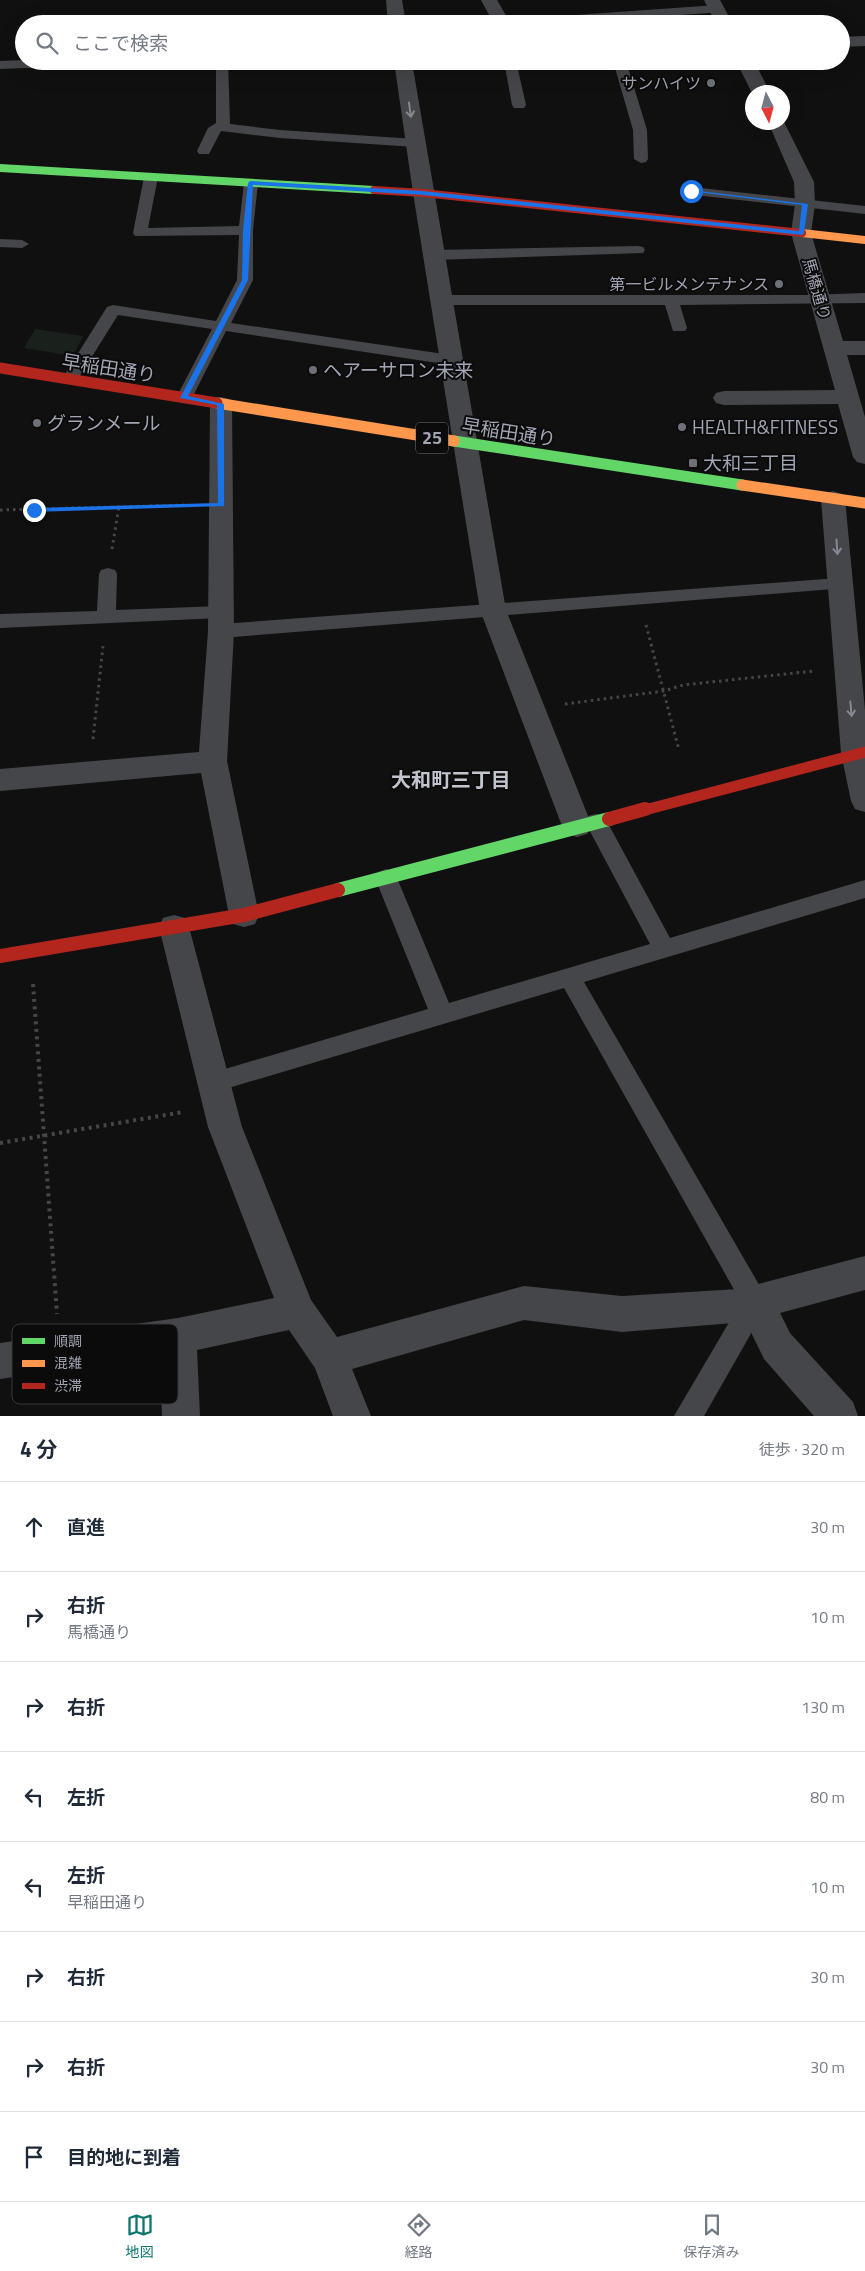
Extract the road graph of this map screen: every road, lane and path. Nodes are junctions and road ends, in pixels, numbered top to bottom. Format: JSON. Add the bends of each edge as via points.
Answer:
{"nodes":[{"id":1,"x":394,"y":0,"type":"edge"},
{"id":2,"x":489,"y":0,"type":"edge"},
{"id":3,"x":714,"y":4,"type":"edge"},
{"id":4,"x":396,"y":15,"type":"edge"},
{"id":5,"x":498,"y":15,"type":"edge"},
{"id":6,"x":598,"y":15,"type":"edge"},
{"id":7,"x":720,"y":15,"type":"edge"},
{"id":8,"x":865,"y":41,"type":"edge"},
{"id":9,"x":850,"y":42,"type":"edge"},
{"id":10,"x":15,"y":64,"type":"edge"},
{"id":11,"x":0,"y":65,"type":"edge"},
{"id":12,"x":222,"y":70,"type":"edge"},
{"id":13,"x":405,"y":70,"type":"edge"},
{"id":14,"x":512,"y":70,"type":"edge"},
{"id":15,"x":622,"y":70,"type":"edge"},
{"id":16,"x":750,"y":70,"type":"edge"},
{"id":17,"x":758,"y":85,"type":"edge"},
{"id":18,"x":519,"y":105,"type":"dead end"},
{"id":19,"x":223,"y":125,"type":"junction"},
{"id":20,"x":781,"y":130,"type":"edge"},
{"id":21,"x":415,"y":143,"type":"junction"},
{"id":22,"x":204,"y":151,"type":"dead end"},
{"id":23,"x":641,"y":159,"type":"dead end"},
{"id":24,"x":0,"y":168,"type":"edge"},
{"id":25,"x":151,"y":177,"type":"junction"},
{"id":26,"x":250,"y":183,"type":"junction"},
{"id":27,"x":691,"y":191,"type":"dead end"},
{"id":28,"x":423,"y":193,"type":"junction"},
{"id":29,"x":805,"y":204,"type":"junction"},
{"id":30,"x":865,"y":210,"type":"edge"},
{"id":31,"x":246,"y":230,"type":"junction"},
{"id":32,"x":802,"y":233,"type":"junction"},
{"id":33,"x":865,"y":240,"type":"edge"},
{"id":34,"x":0,"y":243,"type":"edge"},
{"id":35,"x":22,"y":244,"type":"dead end"},
{"id":36,"x":638,"y":250,"type":"dead end"},
{"id":37,"x":434,"y":255,"type":"junction"},
{"id":38,"x":819,"y":298,"type":"junction"},
{"id":39,"x":865,"y":298,"type":"edge"},
{"id":40,"x":441,"y":300,"type":"junction"},
{"id":41,"x":671,"y":300,"type":"junction"},
{"id":42,"x":221,"y":327,"type":"junction"},
{"id":43,"x":679,"y":328,"type":"dead end"},
{"id":44,"x":834,"y":348,"type":"junction"},
{"id":45,"x":865,"y":348,"type":"edge"},
{"id":46,"x":451,"y":360,"type":"junction"},
{"id":47,"x":0,"y":368,"type":"edge"},
{"id":48,"x":70,"y":379,"type":"junction"},
{"id":49,"x":848,"y":397,"type":"junction"},
{"id":50,"x":184,"y":398,"type":"junction"},
{"id":51,"x":724,"y":398,"type":"dead end"},
{"id":52,"x":221,"y":404,"type":"junction"},
{"id":53,"x":466,"y":443,"type":"junction"},
{"id":54,"x":865,"y":457,"type":"edge"},
{"id":55,"x":833,"y":499,"type":"junction"},
{"id":56,"x":865,"y":503,"type":"edge"},
{"id":57,"x":222,"y":505,"type":"junction"},
{"id":58,"x":119,"y":506,"type":"junction"},
{"id":59,"x":0,"y":510,"type":"edge"},
{"id":60,"x":108,"y":574,"type":"joint"},
{"id":61,"x":840,"y":584,"type":"junction"},
{"id":62,"x":639,"y":599,"type":"junction"},
{"id":63,"x":492,"y":610,"type":"junction"},
{"id":64,"x":106,"y":616,"type":"junction"},
{"id":65,"x":221,"y":621,"type":"junction"},
{"id":66,"x":0,"y":622,"type":"edge"},
{"id":67,"x":847,"y":667,"type":"junction"},
{"id":68,"x":664,"y":691,"type":"junction"},
{"id":69,"x":532,"y":709,"type":"junction"},
{"id":70,"x":679,"y":750,"type":"dead end"},
{"id":71,"x":860,"y":752,"type":"edge"},
{"id":72,"x":213,"y":761,"type":"junction"},
{"id":73,"x":90,"y":772,"type":"junction"},
{"id":74,"x":0,"y":780,"type":"edge"},
{"id":75,"x":865,"y":801,"type":"edge"},
{"id":76,"x":587,"y":824,"type":"junction"},
{"id":77,"x":386,"y":878,"type":"junction"},
{"id":78,"x":865,"y":889,"type":"edge"},
{"id":79,"x":244,"y":915,"type":"junction"},
{"id":80,"x":174,"y":927,"type":"junction"},
{"id":81,"x":664,"y":948,"type":"junction"},
{"id":82,"x":30,"y":951,"type":"junction"},
{"id":83,"x":0,"y":956,"type":"edge"},
{"id":84,"x":569,"y":976,"type":"junction"},
{"id":85,"x":442,"y":1014,"type":"junction"},
{"id":86,"x":218,"y":1094,"type":"junction"},
{"id":87,"x":44,"y":1136,"type":"junction"},
{"id":88,"x":0,"y":1143,"type":"edge"},
{"id":89,"x":865,"y":1273,"type":"edge"},
{"id":90,"x":756,"y":1302,"type":"junction"},
{"id":91,"x":297,"y":1311,"type":"junction"},
{"id":92,"x":58,"y":1324,"type":"edge"},
{"id":93,"x":178,"y":1336,"type":"joint"},
{"id":94,"x":329,"y":1357,"type":"junction"},
{"id":95,"x":181,"y":1416,"type":"edge"},
{"id":96,"x":352,"y":1416,"type":"edge"},
{"id":97,"x":688,"y":1416,"type":"edge"},
{"id":98,"x":839,"y":1416,"type":"edge"}],
"edges":[{"from":1,"to":4,"type":"street"},
{"from":2,"to":5,"type":"street"},
{"from":3,"to":6,"type":"lane"},
{"from":3,"to":7,"type":"street"},
{"from":8,"to":9,"type":"street"},
{"from":10,"to":11,"type":"lane"},
{"from":12,"to":19,"type":"lane"},
{"from":13,"to":21,"type":"street","one_way":true},
{"from":14,"to":18,"type":"lane"},
{"from":15,"to":23,"type":"lane","via":[[640,130]]},
{"from":16,"to":17,"type":"street"},
{"from":19,"to":21,"type":"lane","via":[[280,134]]},
{"from":19,"to":22,"type":"lane","via":[[215,128]]},
{"from":20,"to":29,"type":"street","name":"馬橋通り","via":[[804,182]]},
{"from":21,"to":28,"type":"street"},
{"from":24,"to":25,"type":"street"},
{"from":25,"to":26,"type":"street"},
{"from":25,"to":31,"type":"lane","via":[[140,233]]},
{"from":26,"to":28,"type":"street"},
{"from":26,"to":31,"type":"lane"},
{"from":27,"to":29,"type":"lane"},
{"from":28,"to":32,"type":"street"},
{"from":28,"to":37,"type":"street"},
{"from":29,"to":30,"type":"lane"},
{"from":29,"to":32,"type":"street","name":"馬橋通り"},
{"from":31,"to":42,"type":"lane","via":[[245,280]]},
{"from":32,"to":33,"type":"street"},
{"from":32,"to":38,"type":"street","name":"馬橋通り"},
{"from":34,"to":35,"type":"lane"},
{"from":36,"to":37,"type":"lane"},
{"from":37,"to":40,"type":"street"},
{"from":38,"to":39,"type":"lane"},
{"from":38,"to":41,"type":"lane"},
{"from":38,"to":44,"type":"street","name":"馬橋通り"},
{"from":40,"to":41,"type":"lane"},
{"from":40,"to":46,"type":"street"},
{"from":41,"to":43,"type":"lane"},
{"from":42,"to":46,"type":"lane"},
{"from":42,"to":48,"type":"lane","via":[[113,310]]},
{"from":42,"to":50,"type":"lane"},
{"from":44,"to":45,"type":"street"},
{"from":44,"to":49,"type":"street","name":"馬橋通り"},
{"from":46,"to":53,"type":"street"},
{"from":47,"to":48,"type":"street","name":"早稲田通り","number":"25"},
{"from":48,"to":50,"type":"street","name":"早稲田通り","number":"25"},
{"from":49,"to":51,"type":"street"},
{"from":49,"to":54,"type":"street","name":"馬橋通り"},
{"from":50,"to":52,"type":"street","name":"早稲田通り","number":"25"},
{"from":52,"to":53,"type":"street","name":"早稲田通り","number":"25"},
{"from":52,"to":57,"type":"street"},
{"from":53,"to":55,"type":"street","name":"早稲田通り","number":"25"},
{"from":53,"to":63,"type":"street"},
{"from":55,"to":56,"type":"street","name":"早稲田通り","number":"25"},
{"from":55,"to":61,"type":"street","one_way":true},
{"from":57,"to":58,"type":"path"},
{"from":57,"to":65,"type":"street"},
{"from":58,"to":59,"type":"path"},
{"from":58,"to":60,"type":"path"},
{"from":60,"to":64,"type":"lane"},
{"from":61,"to":62,"type":"lane"},
{"from":61,"to":67,"type":"street"},
{"from":62,"to":63,"type":"lane"},
{"from":62,"to":68,"type":"path"},
{"from":63,"to":65,"type":"lane"},
{"from":63,"to":69,"type":"street"},
{"from":64,"to":65,"type":"lane"},
{"from":64,"to":66,"type":"lane"},
{"from":64,"to":73,"type":"path"},
{"from":65,"to":72,"type":"street"},
{"from":67,"to":68,"type":"path","via":[[683,685]]},
{"from":67,"to":71,"type":"street","one_way":true},
{"from":68,"to":69,"type":"path"},
{"from":68,"to":70,"type":"path"},
{"from":69,"to":76,"type":"street"},
{"from":71,"to":75,"type":"street"},
{"from":71,"to":76,"type":"street"},
{"from":72,"to":73,"type":"street"},
{"from":72,"to":79,"type":"street"},
{"from":73,"to":74,"type":"street"},
{"from":76,"to":77,"type":"street"},
{"from":76,"to":81,"type":"lane"},
{"from":77,"to":79,"type":"street"},
{"from":77,"to":85,"type":"lane"},
{"from":78,"to":81,"type":"lane"},
{"from":79,"to":80,"type":"street"},
{"from":80,"to":82,"type":"street"},
{"from":80,"to":86,"type":"street"},
{"from":81,"to":84,"type":"lane"},
{"from":82,"to":83,"type":"street"},
{"from":82,"to":87,"type":"path"},
{"from":84,"to":85,"type":"lane"},
{"from":84,"to":90,"type":"lane"},
{"from":85,"to":86,"type":"lane"},
{"from":86,"to":87,"type":"path"},
{"from":86,"to":91,"type":"street","via":[[225,1127]]},
{"from":87,"to":88,"type":"path"},
{"from":87,"to":92,"type":"path"},
{"from":89,"to":90,"type":"street"},
{"from":90,"to":94,"type":"street","via":[[719,1308],[622,1314],[524,1303]]},
{"from":90,"to":97,"type":"lane"},
{"from":90,"to":98,"type":"street","via":[[777,1346]]},
{"from":91,"to":93,"type":"street"},
{"from":91,"to":94,"type":"street"},
{"from":93,"to":95,"type":"street"},
{"from":94,"to":96,"type":"street"}]}
